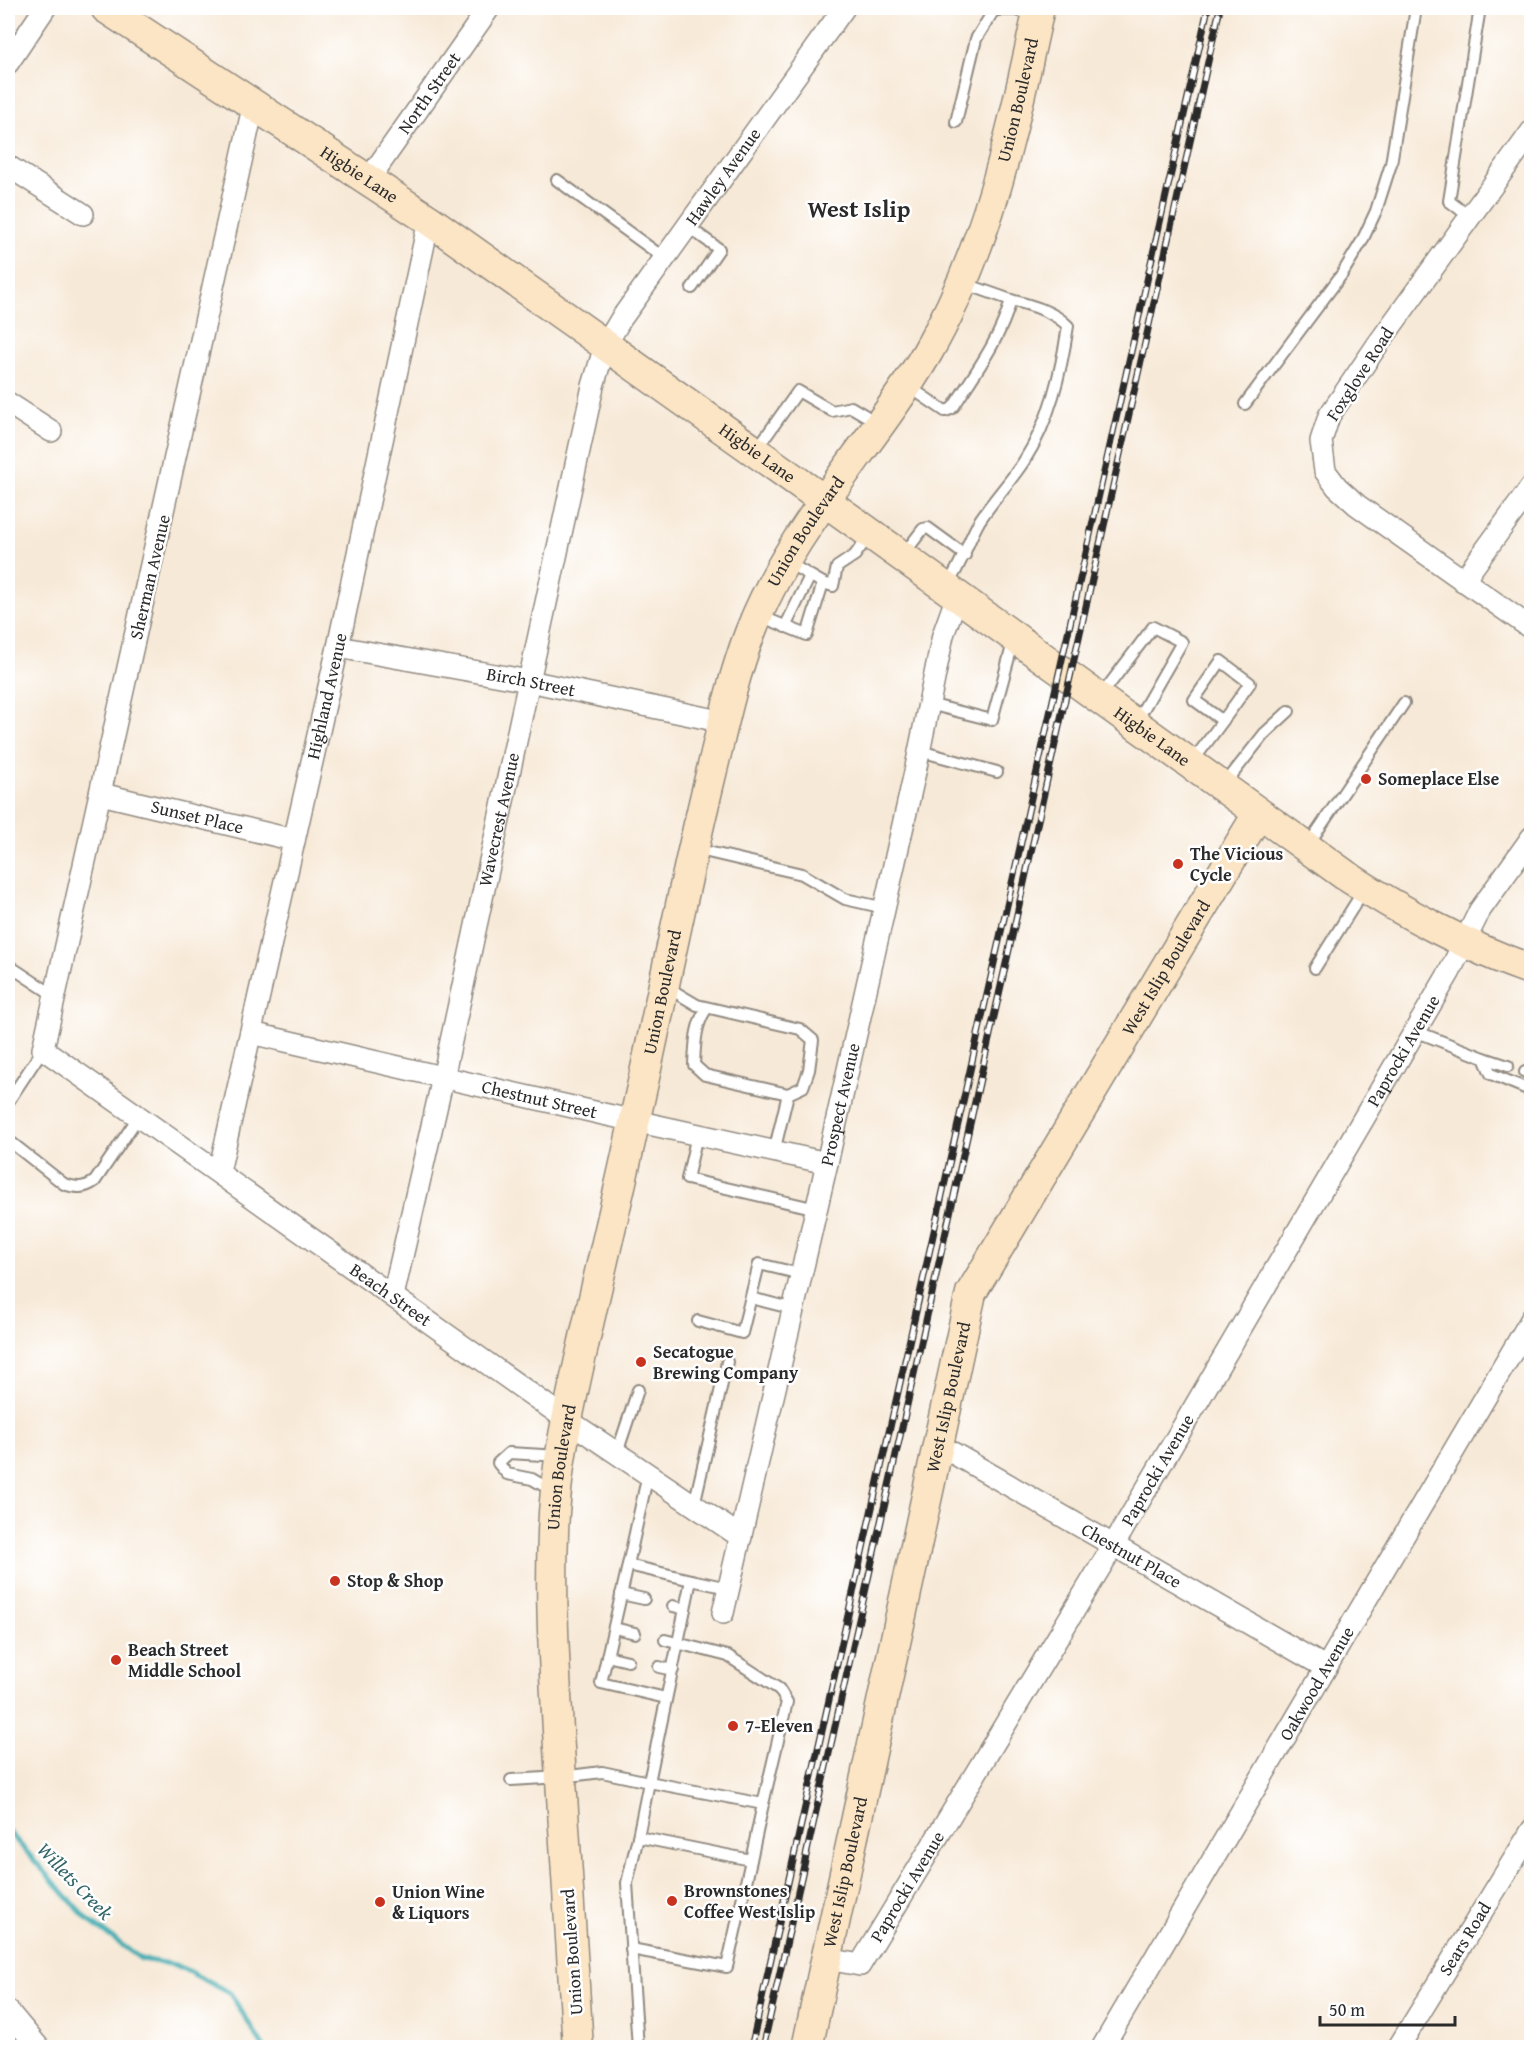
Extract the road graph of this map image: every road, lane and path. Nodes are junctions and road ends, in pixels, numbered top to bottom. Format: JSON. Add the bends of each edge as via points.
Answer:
{"nodes":[{"id":1,"x":45,"y":8,"type":"edge"},
{"id":2,"x":489,"y":8,"type":"edge"},
{"id":3,"x":844,"y":8,"type":"edge"},
{"id":4,"x":1416,"y":8,"type":"edge"},
{"id":5,"x":1480,"y":8,"type":"edge"},
{"id":6,"x":1038,"y":11,"type":"edge"},
{"id":7,"x":124,"y":12,"type":"edge"},
{"id":8,"x":8,"y":63,"type":"edge"},
{"id":9,"x":254,"y":103,"type":"junction"},
{"id":10,"x":956,"y":122,"type":"dead end"},
{"id":11,"x":1532,"y":131,"type":"edge"},
{"id":12,"x":8,"y":166,"type":"edge"},
{"id":13,"x":369,"y":179,"type":"junction"},
{"id":14,"x":557,"y":180,"type":"dead end"},
{"id":15,"x":83,"y":214,"type":"dead end"},
{"id":16,"x":1470,"y":217,"type":"junction"},
{"id":17,"x":429,"y":220,"type":"junction"},
{"id":18,"x":687,"y":226,"type":"junction"},
{"id":19,"x":664,"y":258,"type":"junction"},
{"id":20,"x":963,"y":283,"type":"junction"},
{"id":21,"x":692,"y":288,"type":"dead end"},
{"id":22,"x":1011,"y":300,"type":"junction"},
{"id":23,"x":605,"y":346,"type":"junction"},
{"id":24,"x":907,"y":385,"type":"junction"},
{"id":25,"x":8,"y":403,"type":"edge"},
{"id":26,"x":1245,"y":404,"type":"dead end"},
{"id":27,"x":879,"y":424,"type":"junction"},
{"id":28,"x":51,"y":431,"type":"dead end"},
{"id":29,"x":755,"y":451,"type":"junction"},
{"id":30,"x":1532,"y":486,"type":"edge"},
{"id":31,"x":825,"y":501,"type":"junction"},
{"id":32,"x":870,"y":533,"type":"junction"},
{"id":33,"x":965,"y":555,"type":"junction"},
{"id":34,"x":902,"y":556,"type":"junction"},
{"id":35,"x":785,"y":561,"type":"junction"},
{"id":36,"x":810,"y":576,"type":"junction"},
{"id":37,"x":1463,"y":581,"type":"junction"},
{"id":38,"x":822,"y":583,"type":"junction"},
{"id":39,"x":951,"y":592,"type":"junction"},
{"id":40,"x":757,"y":615,"type":"junction"},
{"id":41,"x":785,"y":627,"type":"junction"},
{"id":42,"x":1532,"y":629,"type":"edge"},
{"id":43,"x":1015,"y":639,"type":"junction"},
{"id":44,"x":338,"y":648,"type":"junction"},
{"id":45,"x":529,"y":681,"type":"junction"},
{"id":46,"x":1098,"y":699,"type":"junction"},
{"id":47,"x":929,"y":704,"type":"junction"},
{"id":48,"x":1404,"y":704,"type":"dead end"},
{"id":49,"x":1289,"y":711,"type":"dead end"},
{"id":50,"x":1222,"y":721,"type":"junction"},
{"id":51,"x":724,"y":722,"type":"junction"},
{"id":52,"x":1134,"y":725,"type":"junction"},
{"id":53,"x":920,"y":751,"type":"junction"},
{"id":54,"x":1190,"y":765,"type":"junction"},
{"id":55,"x":997,"y":772,"type":"dead end"},
{"id":56,"x":1222,"y":788,"type":"junction"},
{"id":57,"x":101,"y":794,"type":"junction"},
{"id":58,"x":1258,"y":814,"type":"junction"},
{"id":59,"x":1532,"y":837,"type":"edge"},
{"id":60,"x":294,"y":840,"type":"junction"},
{"id":61,"x":1306,"y":848,"type":"junction"},
{"id":62,"x":693,"y":849,"type":"junction"},
{"id":63,"x":1365,"y":888,"type":"junction"},
{"id":64,"x":885,"y":908,"type":"junction"},
{"id":65,"x":1465,"y":941,"type":"junction"},
{"id":66,"x":8,"y":965,"type":"edge"},
{"id":67,"x":1315,"y":968,"type":"dead end"},
{"id":68,"x":1532,"y":970,"type":"edge"},
{"id":69,"x":663,"y":984,"type":"junction"},
{"id":70,"x":55,"y":996,"type":"junction"},
{"id":71,"x":707,"y":1008,"type":"junction"},
{"id":72,"x":1415,"y":1030,"type":"junction"},
{"id":73,"x":252,"y":1033,"type":"junction"},
{"id":74,"x":43,"y":1049,"type":"junction"},
{"id":75,"x":1484,"y":1058,"type":"junction"},
{"id":76,"x":1508,"y":1066,"type":"dead end"},
{"id":77,"x":443,"y":1078,"type":"junction"},
{"id":78,"x":1532,"y":1091,"type":"edge"},
{"id":79,"x":788,"y":1094,"type":"junction"},
{"id":80,"x":8,"y":1102,"type":"edge"},
{"id":81,"x":139,"y":1116,"type":"junction"},
{"id":82,"x":634,"y":1121,"type":"junction"},
{"id":83,"x":697,"y":1135,"type":"junction"},
{"id":84,"x":8,"y":1140,"type":"edge"},
{"id":85,"x":774,"y":1152,"type":"junction"},
{"id":86,"x":827,"y":1163,"type":"junction"},
{"id":87,"x":219,"y":1172,"type":"junction"},
{"id":88,"x":817,"y":1209,"type":"junction"},
{"id":89,"x":801,"y":1274,"type":"junction"},
{"id":90,"x":393,"y":1296,"type":"junction"},
{"id":91,"x":750,"y":1298,"type":"junction"},
{"id":92,"x":794,"y":1309,"type":"junction"},
{"id":93,"x":1532,"y":1318,"type":"edge"},
{"id":94,"x":698,"y":1321,"type":"dead end"},
{"id":95,"x":727,"y":1362,"type":"dead end"},
{"id":96,"x":638,"y":1390,"type":"dead end"},
{"id":97,"x":567,"y":1419,"type":"junction"},
{"id":98,"x":939,"y":1445,"type":"junction"},
{"id":99,"x":617,"y":1453,"type":"junction"},
{"id":100,"x":560,"y":1456,"type":"junction"},
{"id":101,"x":648,"y":1474,"type":"junction"},
{"id":102,"x":556,"y":1494,"type":"junction"},
{"id":103,"x":694,"y":1506,"type":"junction"},
{"id":104,"x":741,"y":1537,"type":"junction"},
{"id":105,"x":1113,"y":1545,"type":"junction"},
{"id":106,"x":628,"y":1565,"type":"junction"},
{"id":107,"x":691,"y":1580,"type":"junction"},
{"id":108,"x":729,"y":1588,"type":"junction"},
{"id":109,"x":621,"y":1594,"type":"junction"},
{"id":110,"x":644,"y":1599,"type":"dead end"},
{"id":111,"x":673,"y":1606,"type":"dead end"},
{"id":112,"x":685,"y":1609,"type":"junction"},
{"id":113,"x":723,"y":1613,"type":"dead end"},
{"id":114,"x":614,"y":1628,"type":"junction"},
{"id":115,"x":635,"y":1633,"type":"dead end"},
{"id":116,"x":664,"y":1640,"type":"dead end"},
{"id":117,"x":678,"y":1643,"type":"junction"},
{"id":118,"x":607,"y":1656,"type":"junction"},
{"id":119,"x":628,"y":1661,"type":"dead end"},
{"id":120,"x":659,"y":1667,"type":"dead end"},
{"id":121,"x":1325,"y":1667,"type":"junction"},
{"id":122,"x":673,"y":1670,"type":"junction"},
{"id":123,"x":666,"y":1698,"type":"junction"},
{"id":124,"x":561,"y":1777,"type":"junction"},
{"id":125,"x":511,"y":1780,"type":"dead end"},
{"id":126,"x":649,"y":1782,"type":"junction"},
{"id":127,"x":763,"y":1804,"type":"junction"},
{"id":128,"x":1532,"y":1830,"type":"edge"},
{"id":129,"x":638,"y":1836,"type":"junction"},
{"id":130,"x":751,"y":1860,"type":"junction"},
{"id":131,"x":631,"y":1949,"type":"junction"},
{"id":132,"x":828,"y":1959,"type":"junction"},
{"id":133,"x":8,"y":2011,"type":"edge"},
{"id":134,"x":39,"y":2048,"type":"edge"},
{"id":135,"x":578,"y":2048,"type":"edge"},
{"id":136,"x":638,"y":2048,"type":"edge"},
{"id":137,"x":807,"y":2048,"type":"edge"},
{"id":138,"x":1102,"y":2048,"type":"edge"},
{"id":139,"x":1398,"y":2048,"type":"edge"}],
"edges":[{"from":1,"to":8,"type":"street"},
{"from":2,"to":13,"type":"street","name":"North Street"},
{"from":3,"to":18,"type":"street","name":"Hawley Avenue"},
{"from":4,"to":26,"type":"lane","via":[[1390,164],[1376,212],[1342,274]]},
{"from":5,"to":16,"type":"lane","via":[[1449,201]]},
{"from":6,"to":10,"type":"lane","via":[[994,10],[976,39]]},
{"from":6,"to":20,"type":"main road","name":"Union Boulevard","via":[[1003,165]]},
{"from":7,"to":9,"type":"main road","name":"Higbie Lane"},
{"from":9,"to":13,"type":"main road","name":"Higbie Lane"},
{"from":9,"to":57,"type":"street","name":"Sherman Avenue"},
{"from":11,"to":16,"type":"street","name":"Foxglove Road"},
{"from":12,"to":15,"type":"street"},
{"from":13,"to":17,"type":"main road","name":"Higbie Lane"},
{"from":14,"to":19,"type":"lane"},
{"from":16,"to":37,"type":"street","name":"Foxglove Road","via":[[1329,416],[1321,441],[1325,471],[1337,487],[1356,505]]},
{"from":17,"to":23,"type":"main road","name":"Higbie Lane"},
{"from":17,"to":44,"type":"street","name":"Highland Avenue"},
{"from":18,"to":19,"type":"street","name":"Hawley Avenue"},
{"from":18,"to":21,"type":"lane","via":[[719,249]]},
{"from":19,"to":23,"type":"street","name":"Hawley Avenue"},
{"from":20,"to":22,"type":"lane"},
{"from":20,"to":24,"type":"main road","name":"Union Boulevard"},
{"from":22,"to":24,"type":"lane","via":[[985,359],[951,409],[945,411]]},
{"from":22,"to":33,"type":"lane","via":[[1061,319],[1068,326],[1064,350],[1048,414],[1037,440],[981,519]]},
{"from":23,"to":29,"type":"main road","name":"Higbie Lane"},
{"from":23,"to":45,"type":"street","name":"Wavecrest Avenue"},
{"from":24,"to":27,"type":"main road","name":"Union Boulevard"},
{"from":25,"to":28,"type":"street"},
{"from":27,"to":29,"type":"lane","via":[[851,407],[832,411],[798,391]]},
{"from":27,"to":31,"type":"main road","name":"Union Boulevard"},
{"from":29,"to":31,"type":"main road","name":"Higbie Lane"},
{"from":30,"to":37,"type":"street"},
{"from":31,"to":32,"type":"main road","name":"Higbie Lane"},
{"from":31,"to":35,"type":"main road","name":"Union Boulevard"},
{"from":32,"to":34,"type":"main road","name":"Higbie Lane"},
{"from":32,"to":38,"type":"lane","via":[[855,555],[837,567],[832,586]]},
{"from":33,"to":34,"type":"lane","via":[[928,528]]},
{"from":33,"to":39,"type":"lane"},
{"from":34,"to":39,"type":"main road","name":"Higbie Lane"},
{"from":35,"to":36,"type":"lane"},
{"from":35,"to":40,"type":"main road","name":"Union Boulevard"},
{"from":36,"to":38,"type":"lane"},
{"from":36,"to":41,"type":"lane"},
{"from":37,"to":42,"type":"street","name":"Foxglove Road"},
{"from":38,"to":41,"type":"lane","via":[[807,635]]},
{"from":39,"to":43,"type":"main road","name":"Higbie Lane"},
{"from":39,"to":47,"type":"street","name":"Prospect Avenue"},
{"from":40,"to":41,"type":"lane"},
{"from":40,"to":51,"type":"main road","name":"Union Boulevard","via":[[740,659]]},
{"from":43,"to":46,"type":"main road","name":"Higbie Lane"},
{"from":43,"to":47,"type":"lane","via":[[992,720]]},
{"from":44,"to":45,"type":"street","name":"Birch Street"},
{"from":44,"to":60,"type":"street","name":"Highland Avenue"},
{"from":45,"to":51,"type":"street","name":"Birch Street"},
{"from":45,"to":77,"type":"street","name":"Wavecrest Avenue"},
{"from":46,"to":52,"type":"main road","name":"Higbie Lane"},
{"from":46,"to":52,"type":"lane","via":[[1153,627],[1182,642]]},
{"from":47,"to":53,"type":"street","name":"Prospect Avenue"},
{"from":48,"to":61,"type":"lane"},
{"from":49,"to":56,"type":"lane","via":[[1264,734]]},
{"from":50,"to":50,"type":"lane","via":[[1250,683],[1221,661],[1194,700]]},
{"from":50,"to":54,"type":"lane"},
{"from":51,"to":62,"type":"main road","name":"Union Boulevard"},
{"from":52,"to":54,"type":"main road","name":"Higbie Lane"},
{"from":53,"to":55,"type":"lane"},
{"from":53,"to":64,"type":"street","name":"Prospect Avenue"},
{"from":54,"to":56,"type":"main road","name":"Higbie Lane"},
{"from":56,"to":58,"type":"main road","name":"Higbie Lane"},
{"from":57,"to":60,"type":"street","name":"Sunset Place"},
{"from":57,"to":70,"type":"street","name":"Sherman Avenue"},
{"from":58,"to":61,"type":"main road","name":"Higbie Lane"},
{"from":58,"to":98,"type":"main road","name":"West Islip Boulevard","via":[[971,1293]]},
{"from":59,"to":65,"type":"street","name":"Paprocki Avenue","via":[[1480,910]]},
{"from":60,"to":73,"type":"street","name":"Highland Avenue"},
{"from":61,"to":63,"type":"main road","name":"Higbie Lane"},
{"from":62,"to":64,"type":"lane","via":[[802,874],[845,900]]},
{"from":62,"to":69,"type":"main road","name":"Union Boulevard"},
{"from":63,"to":65,"type":"main road","name":"Higbie Lane"},
{"from":63,"to":67,"type":"lane"},
{"from":64,"to":86,"type":"street","name":"Prospect Avenue"},
{"from":65,"to":68,"type":"main road","name":"Higbie Lane"},
{"from":65,"to":72,"type":"street","name":"Paprocki Avenue"},
{"from":66,"to":70,"type":"lane"},
{"from":69,"to":71,"type":"lane"},
{"from":69,"to":82,"type":"main road","name":"Union Boulevard"},
{"from":70,"to":74,"type":"street","name":"Sherman Avenue"},
{"from":71,"to":79,"type":"lane","via":[[700,1017],[694,1065],[705,1075]]},
{"from":71,"to":79,"type":"lane","via":[[800,1029],[813,1040],[803,1087]]},
{"from":72,"to":75,"type":"lane"},
{"from":72,"to":105,"type":"street","name":"Paprocki Avenue"},
{"from":73,"to":77,"type":"street","name":"Chestnut Street"},
{"from":73,"to":87,"type":"street","name":"Highland Avenue"},
{"from":74,"to":80,"type":"lane"},
{"from":74,"to":81,"type":"street","name":"Beach Street"},
{"from":75,"to":76,"type":"lane"},
{"from":75,"to":78,"type":"lane","via":[[1491,1074]]},
{"from":77,"to":82,"type":"street","name":"Chestnut Street"},
{"from":77,"to":90,"type":"street","name":"Wavecrest Avenue"},
{"from":79,"to":85,"type":"lane"},
{"from":81,"to":84,"type":"lane","via":[[95,1181],[86,1187],[64,1184]]},
{"from":81,"to":87,"type":"street","name":"Beach Street"},
{"from":82,"to":83,"type":"street","name":"Chestnut Street"},
{"from":82,"to":97,"type":"main road","name":"Union Boulevard"},
{"from":83,"to":85,"type":"street","name":"Chestnut Street"},
{"from":83,"to":88,"type":"lane","via":[[687,1179]]},
{"from":85,"to":86,"type":"street","name":"Chestnut Street"},
{"from":86,"to":88,"type":"street","name":"Prospect Avenue"},
{"from":87,"to":90,"type":"street","name":"Beach Street"},
{"from":88,"to":89,"type":"street","name":"Prospect Avenue"},
{"from":89,"to":91,"type":"lane","via":[[759,1264]]},
{"from":89,"to":92,"type":"street","name":"Prospect Avenue"},
{"from":90,"to":97,"type":"street","name":"Beach Street"},
{"from":91,"to":92,"type":"lane"},
{"from":91,"to":94,"type":"lane","via":[[742,1333]]},
{"from":92,"to":104,"type":"street","name":"Prospect Avenue"},
{"from":93,"to":121,"type":"street","name":"Oakwood Avenue"},
{"from":95,"to":103,"type":"lane"},
{"from":96,"to":99,"type":"lane"},
{"from":97,"to":99,"type":"street","name":"Beach Street"},
{"from":97,"to":100,"type":"main road","name":"Union Boulevard"},
{"from":98,"to":105,"type":"street","name":"Chestnut Place"},
{"from":98,"to":132,"type":"main road","name":"West Islip Boulevard"},
{"from":99,"to":101,"type":"street","name":"Beach Street"},
{"from":100,"to":102,"type":"main road","name":"Union Boulevard"},
{"from":100,"to":102,"type":"lane","via":[[509,1453],[498,1463],[507,1474],[532,1479]]},
{"from":101,"to":103,"type":"street","name":"Beach Street"},
{"from":101,"to":106,"type":"lane"},
{"from":102,"to":124,"type":"main road","name":"Union Boulevard","via":[[552,1623]]},
{"from":103,"to":104,"type":"street","name":"Beach Street"},
{"from":104,"to":108,"type":"street","name":"Prospect Avenue"},
{"from":105,"to":121,"type":"street","name":"Chestnut Place"},
{"from":105,"to":132,"type":"street","name":"Paprocki Avenue","via":[[860,1965]]},
{"from":106,"to":107,"type":"lane"},
{"from":106,"to":109,"type":"lane"},
{"from":107,"to":108,"type":"lane"},
{"from":107,"to":112,"type":"lane"},
{"from":108,"to":113,"type":"street","name":"Prospect Avenue"},
{"from":109,"to":110,"type":"lane"},
{"from":109,"to":114,"type":"lane"},
{"from":111,"to":112,"type":"lane"},
{"from":112,"to":117,"type":"lane"},
{"from":114,"to":115,"type":"lane"},
{"from":114,"to":118,"type":"lane"},
{"from":116,"to":117,"type":"lane"},
{"from":117,"to":122,"type":"lane"},
{"from":117,"to":127,"type":"lane","via":[[728,1656],[779,1689],[787,1702]]},
{"from":118,"to":119,"type":"lane"},
{"from":118,"to":123,"type":"lane","via":[[601,1683]]},
{"from":120,"to":122,"type":"lane"},
{"from":121,"to":138,"type":"street","name":"Oakwood Avenue"},
{"from":122,"to":123,"type":"lane"},
{"from":123,"to":126,"type":"lane"},
{"from":124,"to":125,"type":"lane"},
{"from":124,"to":126,"type":"lane","via":[[602,1772]]},
{"from":124,"to":135,"type":"main road","name":"Union Boulevard"},
{"from":126,"to":127,"type":"lane"},
{"from":126,"to":129,"type":"lane"},
{"from":127,"to":130,"type":"lane"},
{"from":128,"to":139,"type":"street","name":"Sears Road"},
{"from":129,"to":130,"type":"lane"},
{"from":129,"to":131,"type":"lane","via":[[627,1883]]},
{"from":130,"to":131,"type":"lane","via":[[727,1967]]},
{"from":131,"to":136,"type":"lane"},
{"from":132,"to":137,"type":"main road","name":"West Islip Boulevard"},
{"from":133,"to":134,"type":"street"}]}
